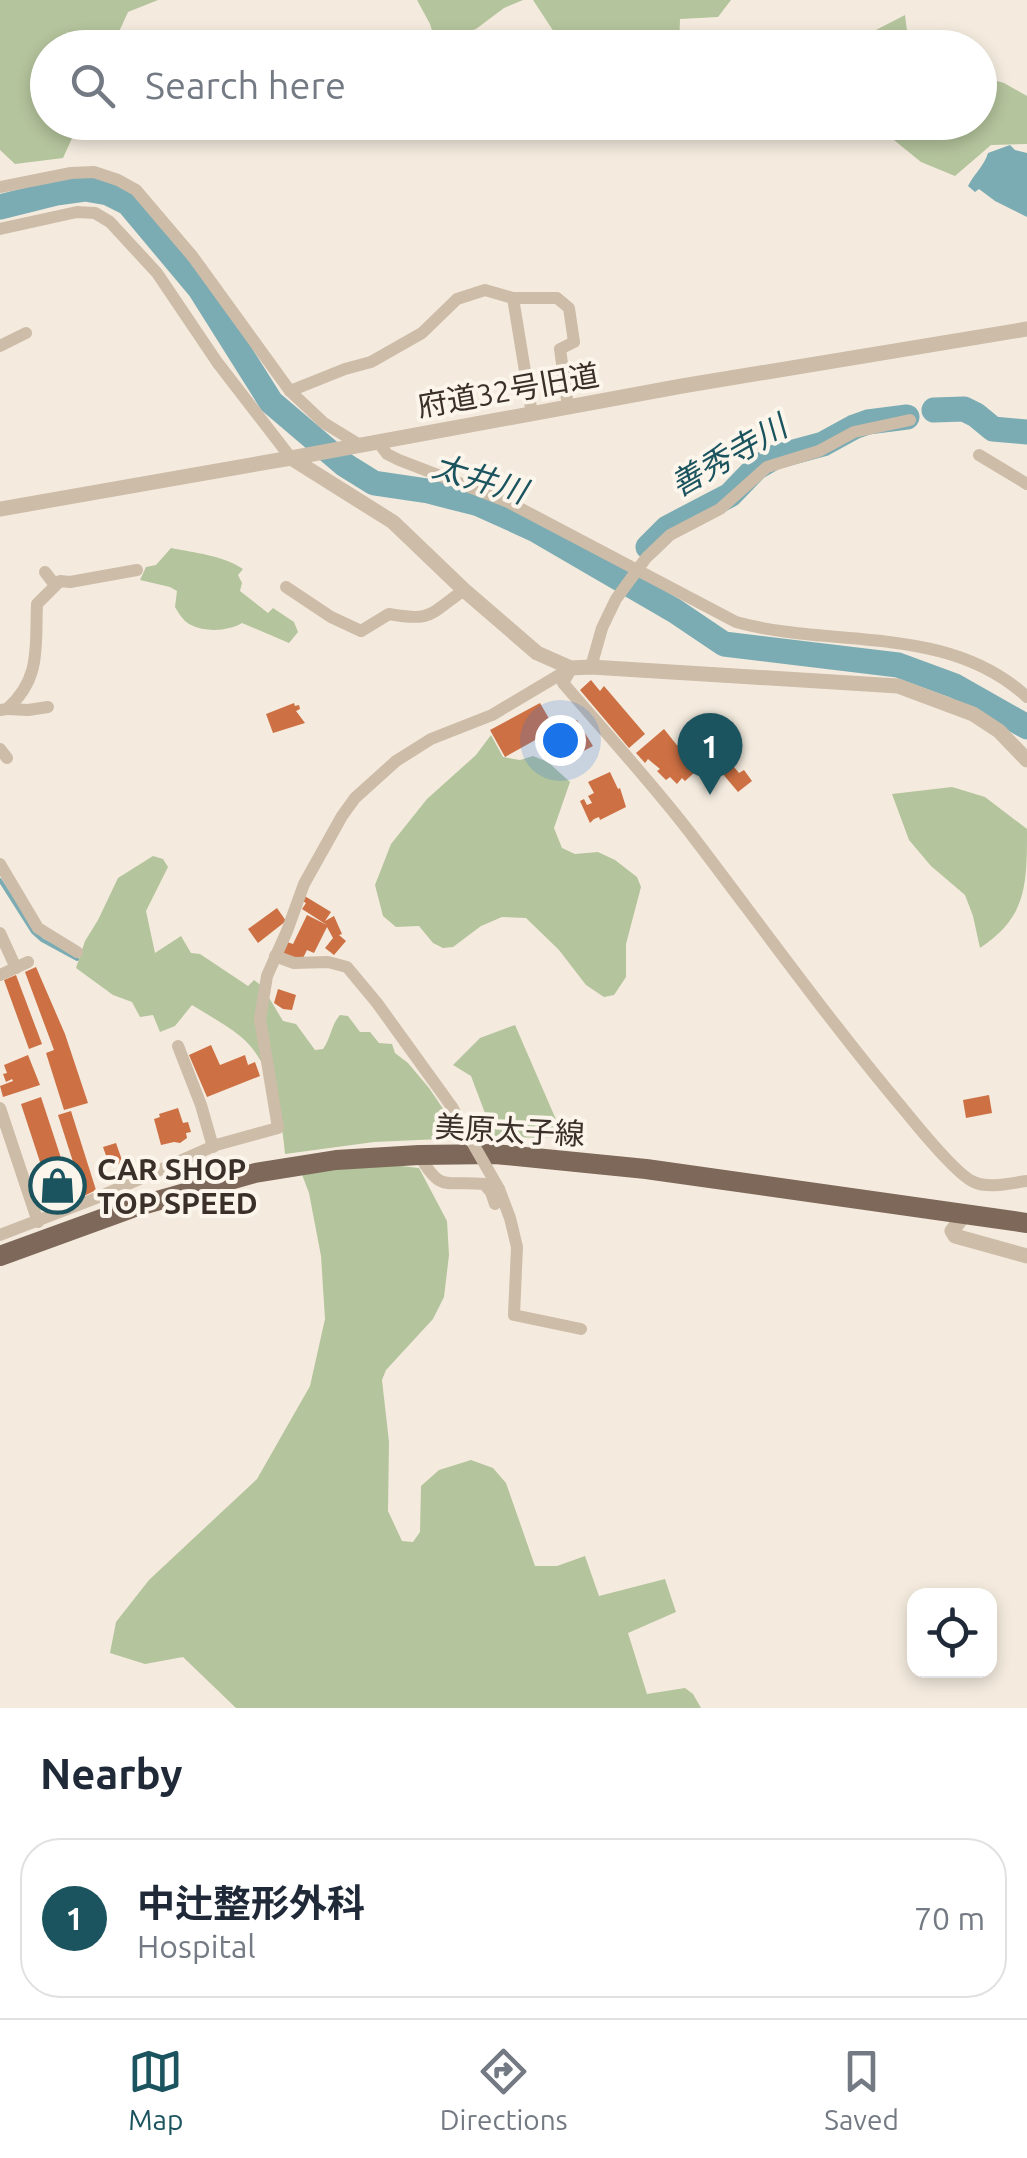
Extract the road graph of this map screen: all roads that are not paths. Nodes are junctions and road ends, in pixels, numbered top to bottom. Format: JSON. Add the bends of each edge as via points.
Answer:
{"nodes":[{"id":1,"x":0,"y":186,"type":"edge"},
{"id":2,"x":1,"y":224,"type":"edge"},
{"id":3,"x":513,"y":298,"type":"junction"},
{"id":4,"x":1027,"y":329,"type":"edge"},
{"id":5,"x":26,"y":333,"type":"dead end"},
{"id":6,"x":0,"y":346,"type":"edge"},
{"id":7,"x":290,"y":391,"type":"junction"},
{"id":8,"x":568,"y":407,"type":"junction"},
{"id":9,"x":532,"y":414,"type":"junction"},
{"id":10,"x":910,"y":420,"type":"dead end"},
{"id":11,"x":378,"y":442,"type":"junction"},
{"id":12,"x":356,"y":446,"type":"junction"},
{"id":13,"x":979,"y":455,"type":"dead end"},
{"id":14,"x":299,"y":457,"type":"junction"},
{"id":15,"x":1027,"y":484,"type":"edge"},
{"id":16,"x":0,"y":508,"type":"edge"},
{"id":17,"x":137,"y":570,"type":"dead end"},
{"id":18,"x":44,"y":572,"type":"dead end"},
{"id":19,"x":637,"y":572,"type":"junction"},
{"id":20,"x":55,"y":586,"type":"junction"},
{"id":21,"x":286,"y":587,"type":"dead end"},
{"id":22,"x":464,"y":590,"type":"junction"},
{"id":23,"x":571,"y":668,"type":"junction"},
{"id":24,"x":591,"y":668,"type":"junction"},
{"id":25,"x":1027,"y":697,"type":"edge"},
{"id":26,"x":48,"y":707,"type":"dead end"},
{"id":27,"x":4,"y":709,"type":"edge"},
{"id":28,"x":1027,"y":760,"type":"edge"},
{"id":29,"x":0,"y":864,"type":"edge"},
{"id":30,"x":0,"y":933,"type":"edge"},
{"id":31,"x":77,"y":952,"type":"dead end"},
{"id":32,"x":275,"y":956,"type":"junction"},
{"id":33,"x":0,"y":975,"type":"edge"},
{"id":34,"x":178,"y":1046,"type":"dead end"},
{"id":35,"x":0,"y":1108,"type":"edge"},
{"id":36,"x":213,"y":1147,"type":"junction"},
{"id":37,"x":419,"y":1156,"type":"junction"},
{"id":38,"x":1027,"y":1181,"type":"edge"},
{"id":39,"x":964,"y":1215,"type":"junction"},
{"id":40,"x":38,"y":1222,"type":"junction"},
{"id":41,"x":1027,"y":1223,"type":"edge"},
{"id":42,"x":513,"y":1233,"type":"junction"},
{"id":43,"x":0,"y":1236,"type":"edge"},
{"id":44,"x":0,"y":1256,"type":"edge"},
{"id":45,"x":1027,"y":1256,"type":"edge"},
{"id":46,"x":581,"y":1329,"type":"dead end"}],
"edges":[{"from":1,"to":7,"type":"street","via":[[94,172],[136,190]]},
{"from":2,"to":14,"type":"street","via":[[77,212],[110,222]]},
{"from":3,"to":7,"type":"street","via":[[485,290],[457,299],[422,332],[371,362]]},
{"from":3,"to":8,"type":"street","via":[[557,298],[569,308],[574,342],[560,349]]},
{"from":3,"to":9,"type":"street"},
{"from":4,"to":8,"type":"street","name":"府道32号旧道"},
{"from":5,"to":6,"type":"street"},
{"from":7,"to":12,"type":"street"},
{"from":8,"to":9,"type":"street","name":"府道32号旧道"},
{"from":9,"to":11,"type":"street","name":"府道32号旧道"},
{"from":10,"to":19,"type":"street","via":[[854,432],[767,467],[720,508],[670,535]]},
{"from":11,"to":12,"type":"street","name":"府道32号旧道"},
{"from":11,"to":19,"type":"street","via":[[387,454],[508,502]]},
{"from":12,"to":14,"type":"street","name":"府道32号旧道"},
{"from":13,"to":15,"type":"street"},
{"from":14,"to":16,"type":"street","name":"府道32号旧道"},
{"from":14,"to":22,"type":"street","via":[[393,522]]},
{"from":17,"to":20,"type":"street"},
{"from":18,"to":20,"type":"street"},
{"from":19,"to":24,"type":"street","via":[[602,628]]},
{"from":19,"to":25,"type":"street","via":[[736,622],[938,650],[997,674]]},
{"from":20,"to":27,"type":"street","via":[[37,604],[36,661]]},
{"from":21,"to":22,"type":"street","via":[[360,631],[389,614],[418,620]]},
{"from":22,"to":23,"type":"street","via":[[538,654]]},
{"from":23,"to":24,"type":"street"},
{"from":23,"to":32,"type":"street","via":[[492,714],[431,739],[355,798],[304,884]]},
{"from":23,"to":38,"type":"street","via":[[563,683],[678,817],[920,1129],[974,1182]]},
{"from":24,"to":28,"type":"street","via":[[898,686],[973,714]]},
{"from":26,"to":27,"type":"street"},
{"from":29,"to":31,"type":"street","via":[[38,928]]},
{"from":30,"to":33,"type":"street","via":[[22,965]]},
{"from":32,"to":36,"type":"street","via":[[260,1019],[278,1128]]},
{"from":32,"to":42,"type":"street","bridge":true,"via":[[294,964],[347,966],[452,1107],[499,1189]]},
{"from":34,"to":36,"type":"street"},
{"from":35,"to":40,"type":"street"},
{"from":36,"to":40,"type":"street"},
{"from":37,"to":39,"type":"main road","name":"美原太子線","via":[[495,1154],[646,1170]]},
{"from":37,"to":42,"type":"street","via":[[441,1183],[484,1184],[506,1232]]},
{"from":37,"to":44,"type":"main road","name":"美原太子線","via":[[255,1173]]},
{"from":39,"to":41,"type":"main road","name":"美原太子線"},
{"from":39,"to":45,"type":"street","via":[[952,1231],[959,1238]]},
{"from":40,"to":43,"type":"street"},
{"from":42,"to":46,"type":"street","via":[[514,1314]]}]}
